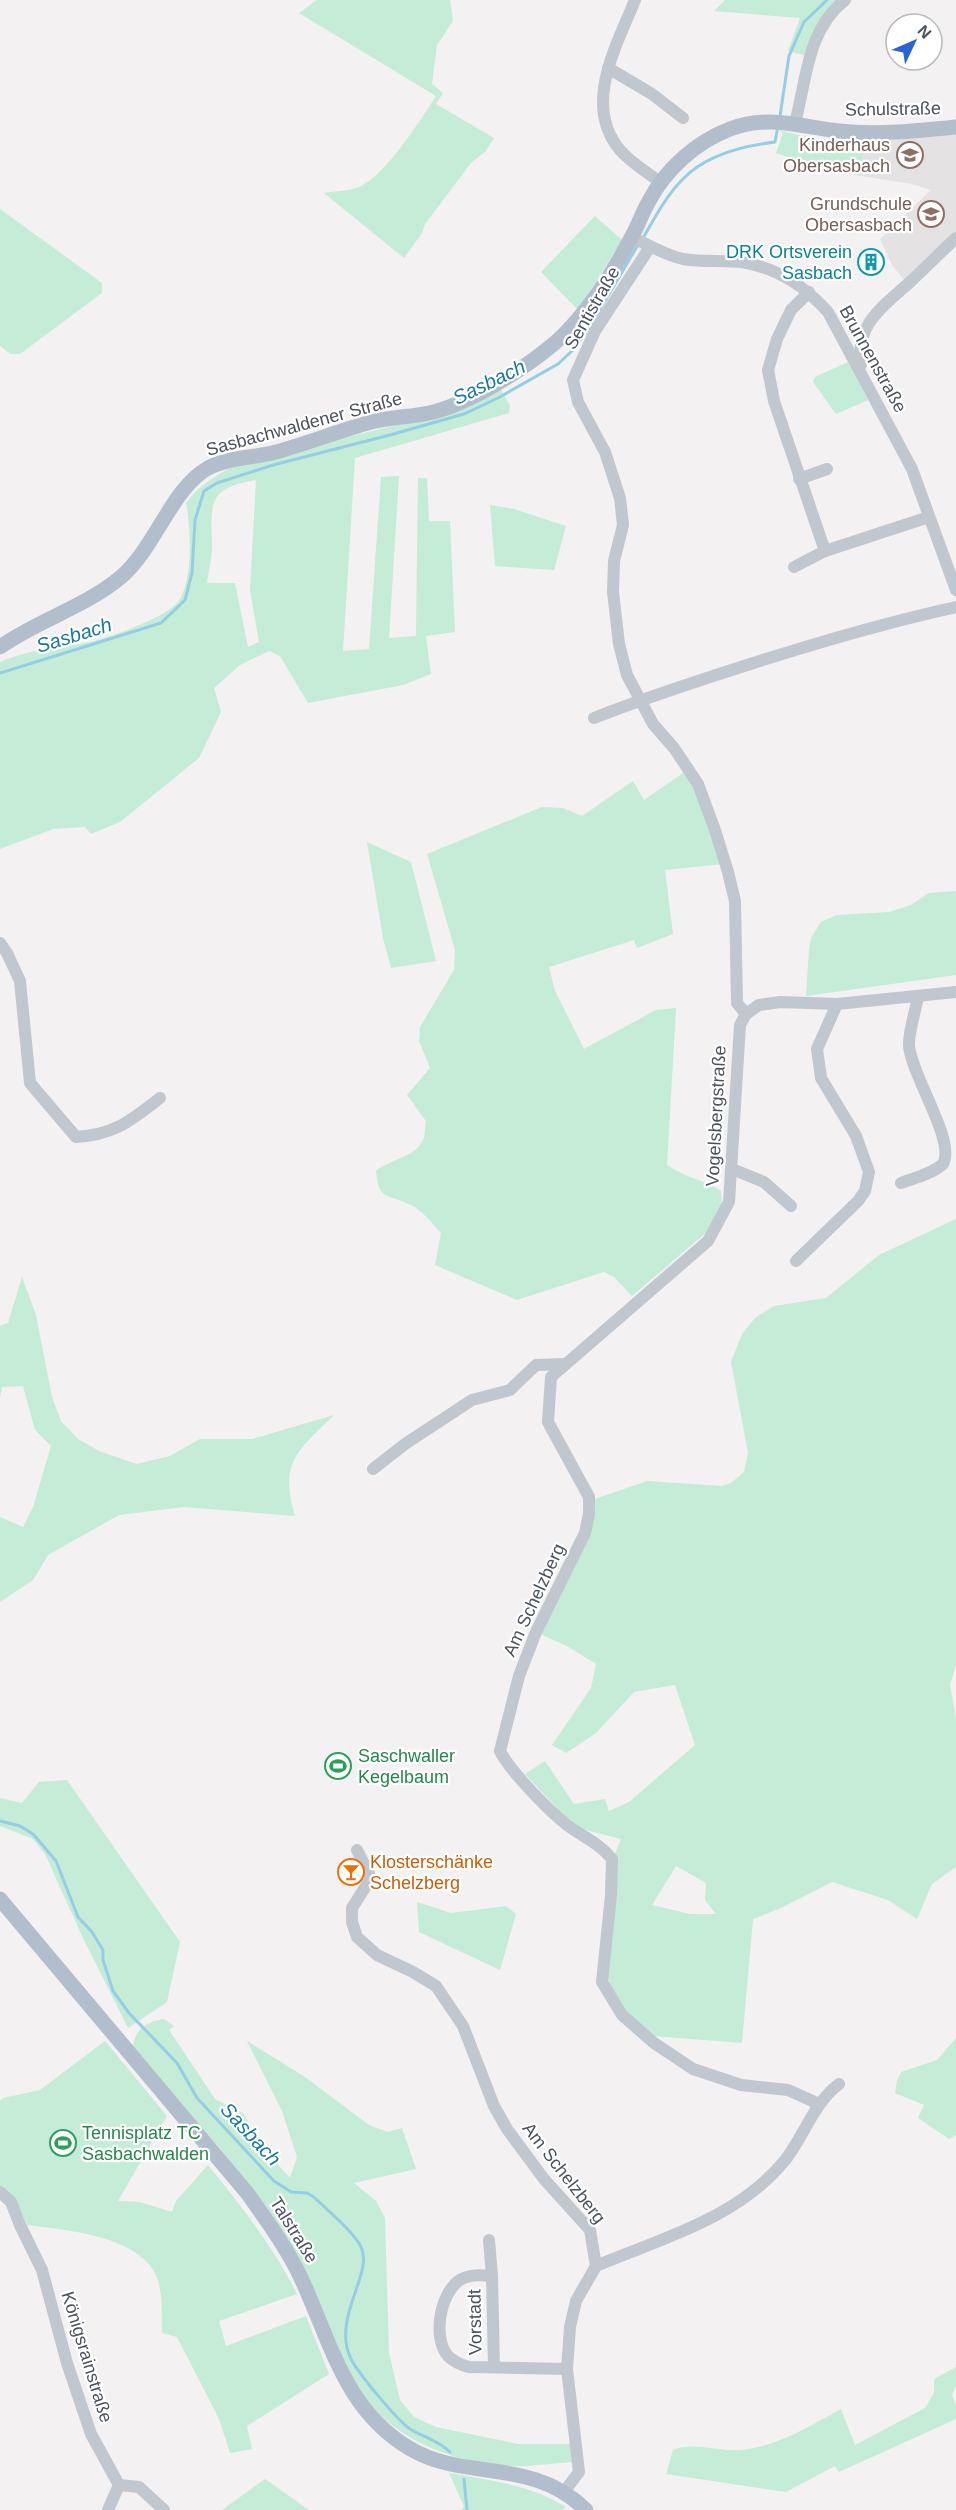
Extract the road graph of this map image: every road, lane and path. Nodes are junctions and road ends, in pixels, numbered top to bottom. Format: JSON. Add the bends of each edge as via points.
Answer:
{"nodes":[{"id":1,"x":635,"y":0,"type":"edge"},
{"id":2,"x":845,"y":0,"type":"edge"},
{"id":3,"x":608,"y":68,"type":"junction"},
{"id":4,"x":683,"y":118,"type":"dead end"},
{"id":5,"x":782,"y":121,"type":"junction"},
{"id":6,"x":956,"y":127,"type":"edge"},
{"id":7,"x":660,"y":182,"type":"junction"},
{"id":8,"x":956,"y":238,"type":"edge"},
{"id":9,"x":641,"y":242,"type":"junction"},
{"id":10,"x":809,"y":292,"type":"junction"},
{"id":11,"x":862,"y":375,"type":"junction"},
{"id":12,"x":827,"y":470,"type":"dead end"},
{"id":13,"x":799,"y":479,"type":"junction"},
{"id":14,"x":929,"y":517,"type":"junction"},
{"id":15,"x":825,"y":550,"type":"junction"},
{"id":16,"x":794,"y":567,"type":"dead end"},
{"id":17,"x":956,"y":590,"type":"edge"},
{"id":18,"x":956,"y":607,"type":"edge"},
{"id":19,"x":0,"y":648,"type":"edge"},
{"id":20,"x":639,"y":700,"type":"junction"},
{"id":21,"x":594,"y":718,"type":"dead end"},
{"id":22,"x":0,"y":943,"type":"edge"},
{"id":23,"x":956,"y":992,"type":"edge"},
{"id":24,"x":918,"y":996,"type":"junction"},
{"id":25,"x":837,"y":1004,"type":"junction"},
{"id":26,"x":746,"y":1014,"type":"junction"},
{"id":27,"x":160,"y":1098,"type":"dead end"},
{"id":28,"x":953,"y":1131,"type":"edge"},
{"id":29,"x":732,"y":1169,"type":"junction"},
{"id":30,"x":901,"y":1183,"type":"dead end"},
{"id":31,"x":791,"y":1206,"type":"dead end"},
{"id":32,"x":796,"y":1261,"type":"dead end"},
{"id":33,"x":565,"y":1364,"type":"junction"},
{"id":34,"x":373,"y":1469,"type":"dead end"},
{"id":35,"x":589,"y":1497,"type":"joint"},
{"id":36,"x":357,"y":1850,"type":"dead end"},
{"id":37,"x":0,"y":1899,"type":"edge"},
{"id":38,"x":839,"y":2084,"type":"dead end"},
{"id":39,"x":819,"y":2104,"type":"junction"},
{"id":40,"x":0,"y":2192,"type":"edge"},
{"id":41,"x":489,"y":2240,"type":"dead end"},
{"id":42,"x":596,"y":2266,"type":"junction"},
{"id":43,"x":492,"y":2276,"type":"junction"},
{"id":44,"x":494,"y":2367,"type":"junction"},
{"id":45,"x":567,"y":2369,"type":"junction"},
{"id":46,"x":119,"y":2485,"type":"junction"},
{"id":47,"x":564,"y":2492,"type":"junction"},
{"id":48,"x":108,"y":2510,"type":"edge"},
{"id":49,"x":164,"y":2510,"type":"edge"},
{"id":50,"x":586,"y":2510,"type":"edge"}],
"edges":[{"from":1,"to":3,"type":"street"},
{"from":2,"to":5,"type":"street","via":[[816,36]]},
{"from":3,"to":4,"type":"street"},
{"from":3,"to":7,"type":"street","via":[[603,114],[610,132],[620,149]]},
{"from":5,"to":6,"type":"main road","name":"Schulstraße","via":[[890,133]]},
{"from":5,"to":7,"type":"main road","name":"Schulstraße","via":[[731,129],[710,138]]},
{"from":7,"to":9,"type":"main road","name":"Sasbachwaldener Straße"},
{"from":8,"to":11,"type":"street","via":[[872,317],[859,352]]},
{"from":9,"to":10,"type":"street","name":"Brunnenstraße","via":[[682,259],[747,263],[783,274]]},
{"from":9,"to":19,"type":"main road","name":"Sasbachwaldener Straße","via":[[588,308],[529,362],[473,396],[429,413],[373,422],[206,469],[189,484],[122,576]]},
{"from":9,"to":20,"type":"street","name":"Sentistraße","via":[[573,380],[578,402],[605,452],[620,498],[622,525],[614,561],[613,592],[619,644]]},
{"from":10,"to":11,"type":"street","name":"Brunnenstraße","via":[[828,312]]},
{"from":10,"to":13,"type":"street","via":[[791,310],[768,370]]},
{"from":11,"to":14,"type":"street","name":"Brunnenstraße","via":[[912,469]]},
{"from":12,"to":13,"type":"street"},
{"from":13,"to":15,"type":"street"},
{"from":14,"to":15,"type":"street"},
{"from":14,"to":17,"type":"street","name":"Brunnenstraße"},
{"from":15,"to":16,"type":"street"},
{"from":18,"to":20,"type":"street","via":[[857,632]]},
{"from":20,"to":21,"type":"street"},
{"from":20,"to":26,"type":"street","name":"Sentistraße","via":[[698,784],[716,830],[735,901],[737,1003]]},
{"from":22,"to":27,"type":"street","via":[[20,981],[30,1083],[76,1137],[120,1128]]},
{"from":23,"to":24,"type":"street"},
{"from":24,"to":25,"type":"street"},
{"from":24,"to":28,"type":"street","via":[[909,1046],[920,1078]]},
{"from":25,"to":26,"type":"street","via":[[780,1002],[759,1005]]},
{"from":25,"to":32,"type":"street","via":[[817,1049],[821,1078],[856,1136],[869,1172],[858,1201]]},
{"from":26,"to":29,"type":"street","name":"Vogelsbergstraße","via":[[738,1041]]},
{"from":28,"to":30,"type":"street","via":[[951,1154],[943,1164]]},
{"from":29,"to":31,"type":"street","via":[[764,1182]]},
{"from":29,"to":33,"type":"street","name":"Vogelsbergstraße","via":[[729,1202],[708,1241]]},
{"from":33,"to":34,"type":"street","via":[[536,1365],[510,1390],[472,1400]]},
{"from":33,"to":35,"type":"street","name":"Vogelsbergstraße","via":[[551,1377],[548,1422]]},
{"from":35,"to":39,"type":"street","name":"Am Schelzberg","via":[[585,1533],[536,1632],[519,1676],[500,1751],[507,1765],[566,1824],[601,1846],[612,1859],[602,1982],[622,2015],[693,2069],[741,2085],[788,2090]]},
{"from":36,"to":42,"type":"street","name":"Am Schelzberg","via":[[371,1878],[352,1908],[357,1937],[377,1955],[436,1986],[463,2026],[507,2129],[544,2179],[590,2230]]},
{"from":37,"to":47,"type":"main road","name":"Talstraße","via":[[248,2194],[285,2246],[348,2387],[380,2427],[423,2454],[530,2477]]},
{"from":38,"to":39,"type":"street"},
{"from":39,"to":42,"type":"street","via":[[786,2158],[734,2206],[693,2228]]},
{"from":40,"to":46,"type":"street","name":"Königsrainstraße","via":[[11,2202],[42,2270],[91,2434]]},
{"from":41,"to":43,"type":"street","name":"Vorstadt"},
{"from":42,"to":45,"type":"street","via":[[576,2301]]},
{"from":43,"to":44,"type":"street","name":"Vorstadt"},
{"from":43,"to":44,"type":"street","name":"Vorstadt","via":[[474,2275],[452,2288],[443,2301],[441,2334],[447,2355],[457,2363]]},
{"from":44,"to":45,"type":"street","name":"Vorstadt"},
{"from":45,"to":47,"type":"street","via":[[579,2472]]},
{"from":46,"to":48,"type":"street"},
{"from":46,"to":49,"type":"street","via":[[138,2487]]},
{"from":47,"to":50,"type":"main road","name":"Talstraße"}]}
